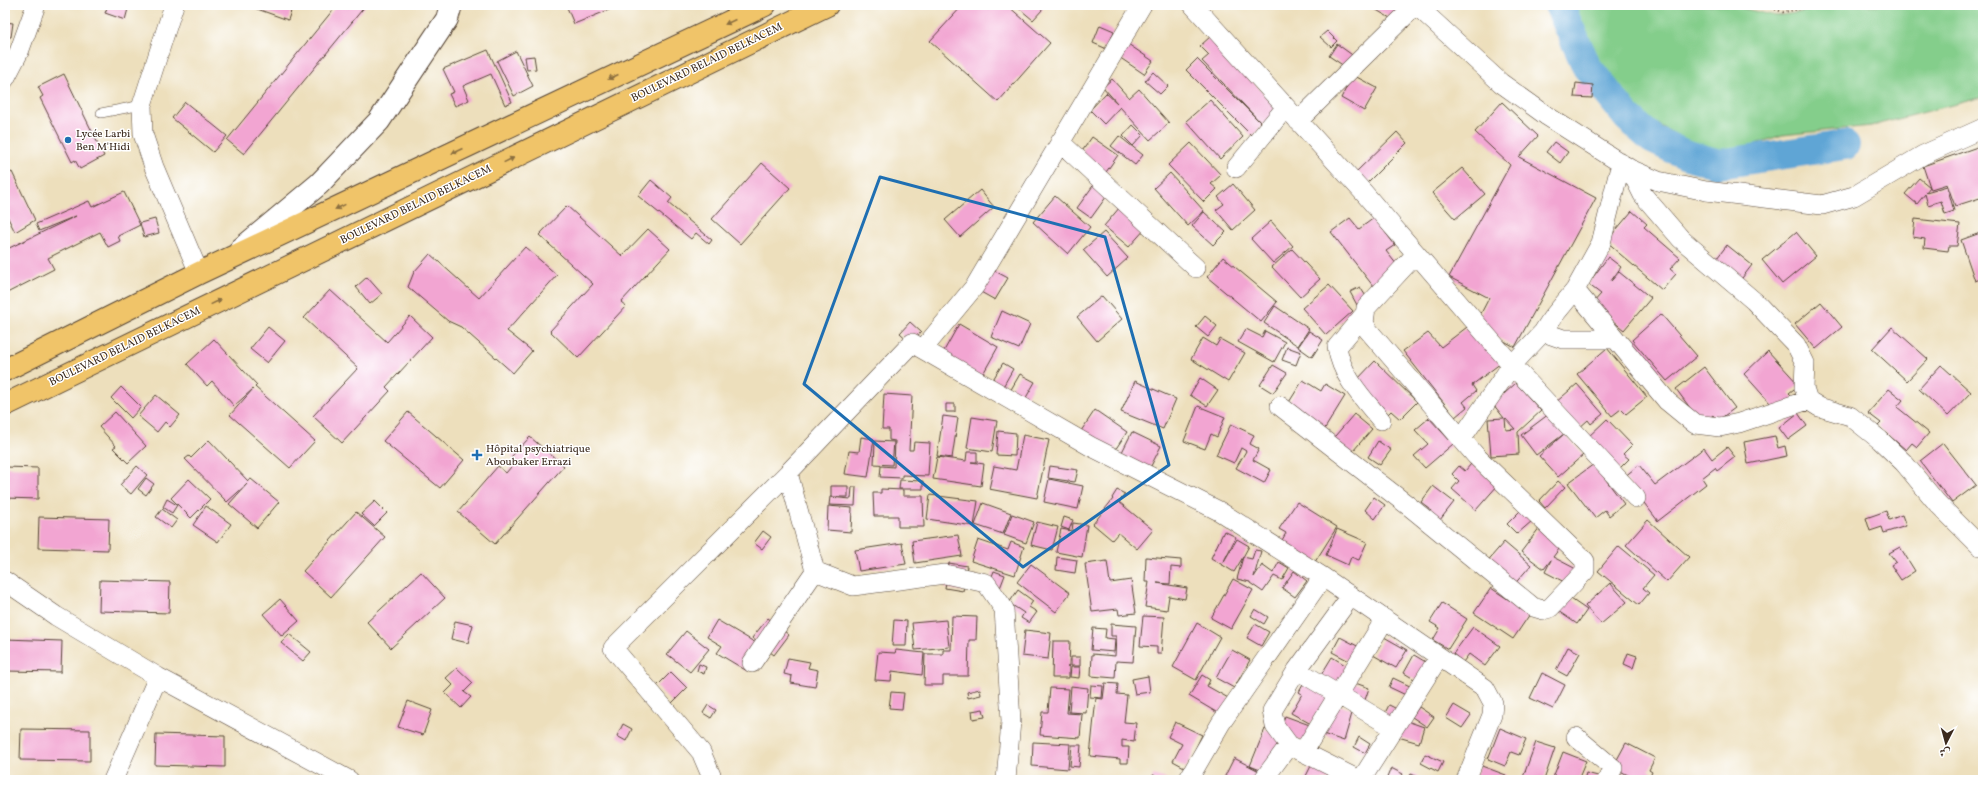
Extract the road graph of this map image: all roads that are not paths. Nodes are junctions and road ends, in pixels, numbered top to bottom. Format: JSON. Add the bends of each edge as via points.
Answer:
{"nodes":[{"id":1,"x":36,"y":5,"type":"edge"},
{"id":2,"x":174,"y":5,"type":"edge"},
{"id":3,"x":451,"y":5,"type":"edge"},
{"id":4,"x":765,"y":5,"type":"edge"},
{"id":5,"x":827,"y":5,"type":"edge"},
{"id":6,"x":1142,"y":5,"type":"edge"},
{"id":7,"x":1193,"y":5,"type":"edge"},
{"id":8,"x":1416,"y":5,"type":"edge"},
{"id":9,"x":5,"y":80,"type":"edge"},
{"id":10,"x":142,"y":105,"type":"junction"},
{"id":11,"x":101,"y":113,"type":"dead end"},
{"id":12,"x":1292,"y":114,"type":"junction"},
{"id":13,"x":1983,"y":128,"type":"edge"},
{"id":14,"x":1060,"y":142,"type":"junction"},
{"id":15,"x":1625,"y":166,"type":"junction"},
{"id":16,"x":1236,"y":168,"type":"dead end"},
{"id":17,"x":1416,"y":254,"type":"junction"},
{"id":18,"x":226,"y":262,"type":"junction"},
{"id":19,"x":1196,"y":268,"type":"dead end"},
{"id":20,"x":199,"y":273,"type":"junction"},
{"id":21,"x":1575,"y":290,"type":"junction"},
{"id":22,"x":1364,"y":315,"type":"junction"},
{"id":23,"x":1543,"y":332,"type":"junction"},
{"id":24,"x":1615,"y":339,"type":"junction"},
{"id":25,"x":923,"y":349,"type":"junction"},
{"id":26,"x":1512,"y":365,"type":"junction"},
{"id":27,"x":5,"y":370,"type":"edge"},
{"id":28,"x":1808,"y":400,"type":"junction"},
{"id":29,"x":5,"y":405,"type":"edge"},
{"id":30,"x":1280,"y":406,"type":"dead end"},
{"id":31,"x":1381,"y":420,"type":"dead end"},
{"id":32,"x":1461,"y":438,"type":"junction"},
{"id":33,"x":788,"y":473,"type":"junction"},
{"id":34,"x":1636,"y":498,"type":"dead end"},
{"id":35,"x":1980,"y":546,"type":"dead end"},
{"id":36,"x":815,"y":571,"type":"junction"},
{"id":37,"x":1323,"y":577,"type":"junction"},
{"id":38,"x":5,"y":582,"type":"edge"},
{"id":39,"x":1351,"y":596,"type":"junction"},
{"id":40,"x":1385,"y":620,"type":"junction"},
{"id":41,"x":1439,"y":657,"type":"junction"},
{"id":42,"x":752,"y":663,"type":"dead end"},
{"id":43,"x":1297,"y":670,"type":"junction"},
{"id":44,"x":158,"y":677,"type":"junction"},
{"id":45,"x":1338,"y":694,"type":"junction"},
{"id":46,"x":1394,"y":728,"type":"junction"},
{"id":47,"x":1576,"y":736,"type":"dead end"},
{"id":48,"x":1296,"y":748,"type":"junction"},
{"id":49,"x":113,"y":780,"type":"edge"},
{"id":50,"x":349,"y":780,"type":"edge"},
{"id":51,"x":713,"y":780,"type":"edge"},
{"id":52,"x":1006,"y":780,"type":"edge"},
{"id":53,"x":1188,"y":780,"type":"edge"},
{"id":54,"x":1262,"y":780,"type":"edge"},
{"id":55,"x":1360,"y":780,"type":"edge"},
{"id":56,"x":1466,"y":780,"type":"edge"},
{"id":57,"x":1607,"y":780,"type":"edge"}],
"edges":[{"from":1,"to":9,"type":"street","via":[[19,52]]},
{"from":2,"to":10,"type":"street"},
{"from":3,"to":18,"type":"street","via":[[447,19],[379,121],[319,184]]},
{"from":4,"to":18,"type":"main road","one_way":true},
{"from":29,"to":5,"type":"main road","name":"BOULEVARD BELAID BELKACEM","one_way":true},
{"from":6,"to":14,"type":"street"},
{"from":7,"to":12,"type":"street"},
{"from":8,"to":12,"type":"street"},
{"from":8,"to":15,"type":"street","via":[[1501,83]]},
{"from":10,"to":11,"type":"lane"},
{"from":10,"to":20,"type":"street","via":[[145,141]]},
{"from":12,"to":16,"type":"street"},
{"from":12,"to":17,"type":"street"},
{"from":13,"to":15,"type":"street","via":[[1923,155],[1854,196],[1822,205],[1706,191],[1658,181]]},
{"from":14,"to":19,"type":"street"},
{"from":14,"to":25,"type":"street","via":[[975,286]]},
{"from":15,"to":21,"type":"street","via":[[1601,243]]},
{"from":15,"to":28,"type":"street","via":[[1643,196],[1681,239],[1754,301],[1796,345],[1805,363],[1804,388]]},
{"from":17,"to":22,"type":"street","via":[[1366,308]]},
{"from":17,"to":26,"type":"street"},
{"from":18,"to":20,"type":"main road"},
{"from":20,"to":27,"type":"main road"},
{"from":21,"to":23,"type":"street"},
{"from":21,"to":24,"type":"street"},
{"from":22,"to":31,"type":"street","via":[[1337,347],[1339,360],[1357,392]]},
{"from":22,"to":32,"type":"street","via":[[1364,323],[1368,330]]},
{"from":23,"to":24,"type":"street","via":[[1563,339]]},
{"from":23,"to":26,"type":"street"},
{"from":24,"to":28,"type":"street","via":[[1667,401],[1695,424],[1720,428],[1739,424]]},
{"from":25,"to":33,"type":"street","via":[[912,343]]},
{"from":25,"to":37,"type":"street","via":[[1090,446],[1219,511]]},
{"from":26,"to":32,"type":"street"},
{"from":26,"to":34,"type":"street"},
{"from":28,"to":35,"type":"street","via":[[1819,407],[1850,416],[1880,440],[1904,463],[1937,504]]},
{"from":30,"to":32,"type":"street","via":[[1533,607],[1542,610],[1550,608],[1585,571],[1585,561],[1476,456]]},
{"from":33,"to":36,"type":"street"},
{"from":33,"to":51,"type":"street","via":[[613,648],[701,752]]},
{"from":36,"to":42,"type":"street"},
{"from":36,"to":52,"type":"street","via":[[853,586],[945,574],[986,583],[1004,609],[1010,721]]},
{"from":37,"to":39,"type":"street"},
{"from":37,"to":53,"type":"street","via":[[1221,723]]},
{"from":38,"to":44,"type":"street"},
{"from":39,"to":40,"type":"street"},
{"from":39,"to":43,"type":"street"},
{"from":40,"to":41,"type":"street"},
{"from":40,"to":45,"type":"street"},
{"from":41,"to":46,"type":"street"},
{"from":41,"to":56,"type":"street","via":[[1486,688],[1493,703],[1492,715]]},
{"from":43,"to":45,"type":"street"},
{"from":43,"to":48,"type":"street","via":[[1272,711],[1275,726]]},
{"from":44,"to":49,"type":"street"},
{"from":44,"to":50,"type":"street","via":[[296,749]]},
{"from":45,"to":46,"type":"street"},
{"from":45,"to":48,"type":"street"},
{"from":46,"to":55,"type":"street"},
{"from":47,"to":57,"type":"street","via":[[1612,768]]},
{"from":48,"to":54,"type":"street"},
{"from":48,"to":55,"type":"street"}]}
